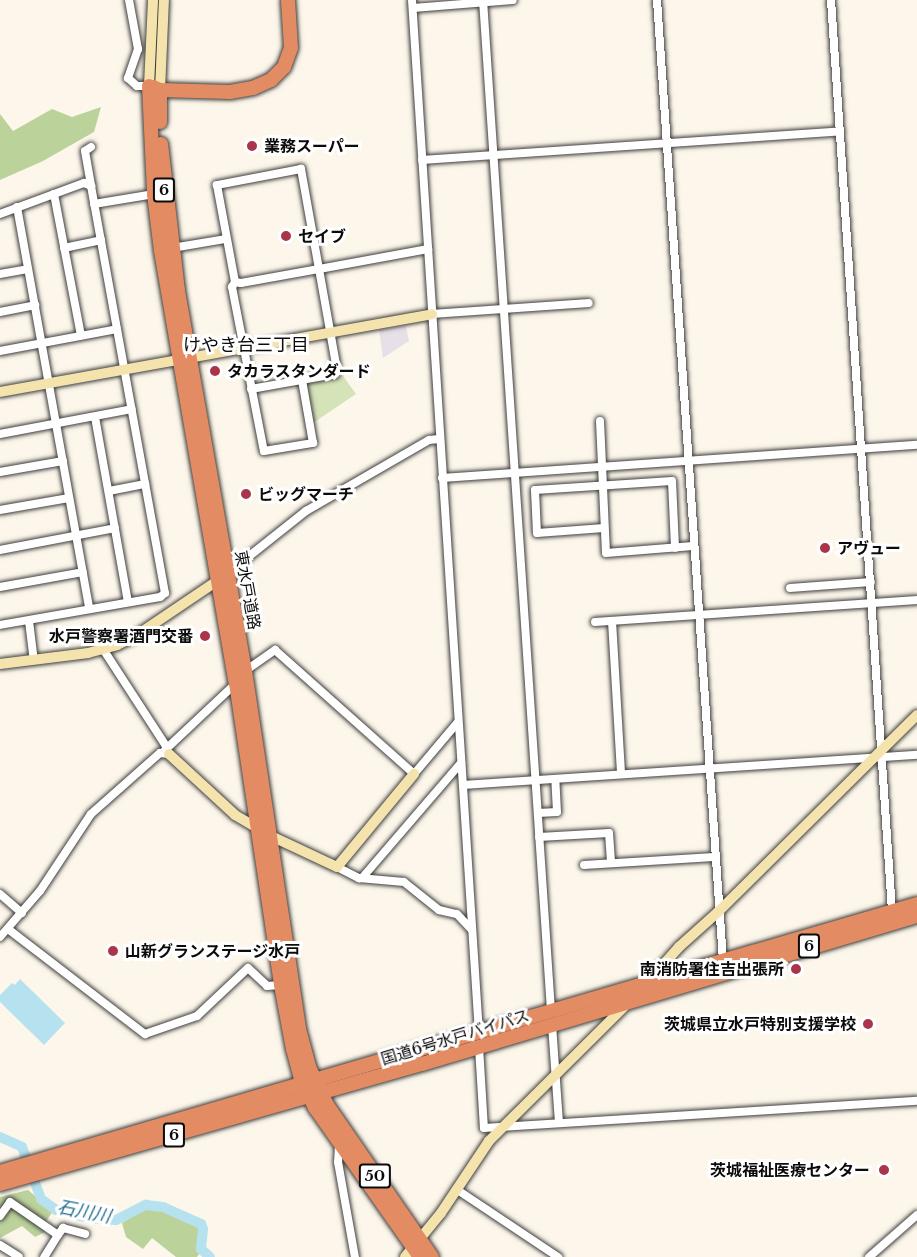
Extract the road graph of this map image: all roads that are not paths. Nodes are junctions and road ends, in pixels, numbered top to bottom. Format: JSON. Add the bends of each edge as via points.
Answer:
{"nodes":[{"id":1,"x":129,"y":0,"type":"edge"},
{"id":2,"x":153,"y":0,"type":"edge"},
{"id":3,"x":164,"y":0,"type":"edge"},
{"id":4,"x":279,"y":0,"type":"edge"},
{"id":5,"x":288,"y":0,"type":"edge"},
{"id":6,"x":513,"y":0,"type":"edge"},
{"id":7,"x":657,"y":0,"type":"edge"},
{"id":8,"x":831,"y":0,"type":"edge"},
{"id":9,"x":483,"y":1,"type":"edge"},
{"id":10,"x":412,"y":4,"type":"edge"},
{"id":11,"x":157,"y":86,"type":"junction"},
{"id":12,"x":838,"y":132,"type":"junction"},
{"id":13,"x":666,"y":144,"type":"junction"},
{"id":14,"x":91,"y":147,"type":"dead end"},
{"id":15,"x":493,"y":155,"type":"junction"},
{"id":16,"x":422,"y":160,"type":"junction"},
{"id":17,"x":91,"y":186,"type":"junction"},
{"id":18,"x":54,"y":194,"type":"junction"},
{"id":19,"x":154,"y":194,"type":"junction"},
{"id":20,"x":94,"y":204,"type":"junction"},
{"id":21,"x":17,"y":207,"type":"junction"},
{"id":22,"x":0,"y":214,"type":"edge"},
{"id":23,"x":226,"y":239,"type":"junction"},
{"id":24,"x":101,"y":240,"type":"junction"},
{"id":25,"x":64,"y":248,"type":"junction"},
{"id":26,"x":171,"y":249,"type":"junction"},
{"id":27,"x":428,"y":249,"type":"junction"},
{"id":28,"x":28,"y":269,"type":"junction"},
{"id":29,"x":319,"y":269,"type":"junction"},
{"id":30,"x":0,"y":273,"type":"edge"},
{"id":31,"x":235,"y":282,"type":"junction"},
{"id":32,"x":589,"y":303,"type":"dead end"},
{"id":33,"x":35,"y":306,"type":"junction"},
{"id":34,"x":504,"y":309,"type":"junction"},
{"id":35,"x":0,"y":312,"type":"edge"},
{"id":36,"x":432,"y":314,"type":"junction"},
{"id":37,"x":117,"y":329,"type":"junction"},
{"id":38,"x":330,"y":333,"type":"junction"},
{"id":39,"x":81,"y":335,"type":"junction"},
{"id":40,"x":43,"y":343,"type":"junction"},
{"id":41,"x":244,"y":348,"type":"junction"},
{"id":42,"x":0,"y":351,"type":"edge"},
{"id":43,"x":184,"y":359,"type":"junction"},
{"id":44,"x":126,"y":370,"type":"junction"},
{"id":45,"x":302,"y":380,"type":"junction"},
{"id":46,"x":50,"y":383,"type":"junction"},
{"id":47,"x":251,"y":389,"type":"junction"},
{"id":48,"x":0,"y":392,"type":"edge"},
{"id":49,"x":132,"y":410,"type":"junction"},
{"id":50,"x":95,"y":417,"type":"junction"},
{"id":51,"x":600,"y":421,"type":"dead end"},
{"id":52,"x":57,"y":423,"type":"junction"},
{"id":53,"x":0,"y":434,"type":"edge"},
{"id":54,"x":439,"y":439,"type":"junction"},
{"id":55,"x":917,"y":445,"type":"edge"},
{"id":56,"x":861,"y":449,"type":"junction"},
{"id":57,"x":63,"y":460,"type":"junction"},
{"id":58,"x":688,"y":461,"type":"junction"},
{"id":59,"x":601,"y":468,"type":"junction"},
{"id":60,"x":0,"y":472,"type":"edge"},
{"id":61,"x":515,"y":472,"type":"junction"},
{"id":62,"x":442,"y":478,"type":"junction"},
{"id":63,"x":145,"y":484,"type":"junction"},
{"id":64,"x":602,"y":486,"type":"junction"},
{"id":65,"x":109,"y":491,"type":"junction"},
{"id":66,"x":69,"y":498,"type":"junction"},
{"id":67,"x":0,"y":510,"type":"edge"},
{"id":68,"x":115,"y":528,"type":"junction"},
{"id":69,"x":604,"y":528,"type":"junction"},
{"id":70,"x":77,"y":536,"type":"junction"},
{"id":71,"x":693,"y":546,"type":"junction"},
{"id":72,"x":675,"y":548,"type":"junction"},
{"id":73,"x":0,"y":550,"type":"edge"},
{"id":74,"x":83,"y":572,"type":"junction"},
{"id":75,"x":224,"y":577,"type":"junction"},
{"id":76,"x":871,"y":582,"type":"junction"},
{"id":77,"x":0,"y":587,"type":"edge"},
{"id":78,"x":790,"y":588,"type":"dead end"},
{"id":79,"x":917,"y":600,"type":"edge"},
{"id":80,"x":128,"y":602,"type":"junction"},
{"id":81,"x":872,"y":604,"type":"junction"},
{"id":82,"x":89,"y":609,"type":"junction"},
{"id":83,"x":698,"y":615,"type":"junction"},
{"id":84,"x":28,"y":621,"type":"junction"},
{"id":85,"x":612,"y":621,"type":"junction"},
{"id":86,"x":595,"y":622,"type":"dead end"},
{"id":87,"x":0,"y":625,"type":"edge"},
{"id":88,"x":103,"y":649,"type":"junction"},
{"id":89,"x":34,"y":659,"type":"junction"},
{"id":90,"x":0,"y":664,"type":"edge"},
{"id":91,"x":245,"y":671,"type":"junction"},
{"id":92,"x":236,"y":683,"type":"junction"},
{"id":93,"x":917,"y":715,"type":"edge"},
{"id":94,"x":458,"y":722,"type":"junction"},
{"id":95,"x":166,"y":751,"type":"junction"},
{"id":96,"x":880,"y":755,"type":"junction"},
{"id":97,"x":917,"y":755,"type":"edge"},
{"id":98,"x":461,"y":763,"type":"junction"},
{"id":99,"x":709,"y":769,"type":"junction"},
{"id":100,"x":621,"y":773,"type":"junction"},
{"id":101,"x":414,"y":774,"type":"junction"},
{"id":102,"x":555,"y":779,"type":"junction"},
{"id":103,"x":536,"y":780,"type":"junction"},
{"id":104,"x":463,"y":785,"type":"junction"},
{"id":105,"x":538,"y":813,"type":"junction"},
{"id":106,"x":259,"y":828,"type":"junction"},
{"id":107,"x":271,"y":836,"type":"junction"},
{"id":108,"x":539,"y":837,"type":"junction"},
{"id":109,"x":714,"y":857,"type":"junction"},
{"id":110,"x":610,"y":863,"type":"junction"},
{"id":111,"x":584,"y":865,"type":"dead end"},
{"id":112,"x":337,"y":867,"type":"junction"},
{"id":113,"x":362,"y":878,"type":"junction"},
{"id":114,"x":0,"y":894,"type":"edge"},
{"id":115,"x":917,"y":904,"type":"edge"},
{"id":116,"x":718,"y":912,"type":"junction"},
{"id":117,"x":892,"y":912,"type":"junction"},
{"id":118,"x":22,"y":913,"type":"junction"},
{"id":119,"x":917,"y":916,"type":"edge"},
{"id":120,"x":8,"y":929,"type":"junction"},
{"id":121,"x":471,"y":929,"type":"junction"},
{"id":122,"x":0,"y":937,"type":"edge"},
{"id":123,"x":723,"y":961,"type":"junction"},
{"id":124,"x":648,"y":981,"type":"junction"},
{"id":125,"x":281,"y":985,"type":"junction"},
{"id":126,"x":630,"y":1002,"type":"junction"},
{"id":127,"x":551,"y":1010,"type":"junction"},
{"id":128,"x":552,"y":1025,"type":"junction"},
{"id":129,"x":478,"y":1032,"type":"junction"},
{"id":130,"x":479,"y":1047,"type":"junction"},
{"id":131,"x":555,"y":1075,"type":"junction"},
{"id":132,"x":308,"y":1081,"type":"junction"},
{"id":133,"x":314,"y":1095,"type":"junction"},
{"id":134,"x":917,"y":1101,"type":"edge"},
{"id":135,"x":559,"y":1123,"type":"junction"},
{"id":136,"x":502,"y":1127,"type":"junction"},
{"id":137,"x":339,"y":1145,"type":"junction"},
{"id":138,"x":39,"y":1166,"type":"junction"},
{"id":139,"x":23,"y":1171,"type":"junction"},
{"id":140,"x":0,"y":1172,"type":"edge"},
{"id":141,"x":0,"y":1184,"type":"edge"},
{"id":142,"x":456,"y":1189,"type":"junction"},
{"id":143,"x":917,"y":1215,"type":"edge"},
{"id":144,"x":0,"y":1216,"type":"edge"},
{"id":145,"x":58,"y":1234,"type":"junction"},
{"id":146,"x":85,"y":1234,"type":"dead end"},
{"id":147,"x":1,"y":1248,"type":"edge"},
{"id":148,"x":415,"y":1250,"type":"edge"},
{"id":149,"x":19,"y":1257,"type":"edge"},
{"id":150,"x":44,"y":1257,"type":"edge"},
{"id":151,"x":355,"y":1257,"type":"edge"},
{"id":152,"x":432,"y":1257,"type":"edge"},
{"id":153,"x":558,"y":1257,"type":"edge"},
{"id":154,"x":869,"y":1257,"type":"edge"}],
"edges":[{"from":1,"to":11,"type":"street","via":[[138,49],[128,78],[137,86]]},
{"from":2,"to":11,"type":"street"},
{"from":3,"to":11,"type":"street"},
{"from":4,"to":11,"type":"highway","via":[[286,44],[280,62],[265,77],[242,84]]},
{"from":5,"to":11,"type":"highway","via":[[291,48],[284,67],[271,80],[230,92]]},
{"from":6,"to":9,"type":"street"},
{"from":7,"to":13,"type":"street"},
{"from":8,"to":12,"type":"street"},
{"from":9,"to":10,"type":"street"},
{"from":9,"to":15,"type":"street"},
{"from":10,"to":16,"type":"street"},
{"from":11,"to":19,"type":"highway","name":"東水戸道路","number":"6"},
{"from":11,"to":26,"type":"highway","name":"東水戸道路","number":"6"},
{"from":12,"to":13,"type":"street"},
{"from":12,"to":56,"type":"street"},
{"from":13,"to":15,"type":"street"},
{"from":13,"to":58,"type":"street"},
{"from":14,"to":17,"type":"street","via":[[85,151]]},
{"from":15,"to":16,"type":"street"},
{"from":15,"to":34,"type":"street"},
{"from":16,"to":27,"type":"street"},
{"from":17,"to":18,"type":"street","via":[[84,183]]},
{"from":17,"to":20,"type":"street"},
{"from":18,"to":21,"type":"street"},
{"from":18,"to":25,"type":"street"},
{"from":19,"to":20,"type":"street"},
{"from":19,"to":43,"type":"highway","name":"東水戸道路","number":"6"},
{"from":20,"to":24,"type":"street"},
{"from":21,"to":22,"type":"street"},
{"from":21,"to":28,"type":"street"},
{"from":23,"to":26,"type":"street"},
{"from":23,"to":29,"type":"street","via":[[217,185],[301,169]]},
{"from":23,"to":31,"type":"street"},
{"from":24,"to":25,"type":"street"},
{"from":24,"to":37,"type":"street"},
{"from":25,"to":39,"type":"street"},
{"from":26,"to":43,"type":"highway","name":"東水戸道路","number":"6"},
{"from":27,"to":29,"type":"street"},
{"from":27,"to":36,"type":"street"},
{"from":28,"to":30,"type":"street"},
{"from":28,"to":33,"type":"street"},
{"from":29,"to":31,"type":"street"},
{"from":29,"to":38,"type":"street"},
{"from":31,"to":41,"type":"street","via":[[232,287]]},
{"from":32,"to":34,"type":"street"},
{"from":33,"to":35,"type":"street"},
{"from":33,"to":40,"type":"street"},
{"from":34,"to":36,"type":"street"},
{"from":34,"to":61,"type":"street"},
{"from":36,"to":38,"type":"street"},
{"from":36,"to":54,"type":"street"},
{"from":37,"to":39,"type":"street"},
{"from":37,"to":44,"type":"street"},
{"from":38,"to":41,"type":"street"},
{"from":38,"to":45,"type":"street","via":[[335,374]]},
{"from":39,"to":40,"type":"street"},
{"from":40,"to":42,"type":"street"},
{"from":40,"to":46,"type":"street"},
{"from":41,"to":43,"type":"street"},
{"from":41,"to":47,"type":"street"},
{"from":43,"to":44,"type":"street"},
{"from":43,"to":75,"type":"highway","name":"東水戸道路","number":"6"},
{"from":44,"to":46,"type":"street"},
{"from":44,"to":49,"type":"street"},
{"from":45,"to":47,"type":"street"},
{"from":45,"to":47,"type":"street","via":[[313,443],[264,451]]},
{"from":46,"to":48,"type":"street"},
{"from":46,"to":52,"type":"street"},
{"from":49,"to":50,"type":"street"},
{"from":49,"to":63,"type":"street"},
{"from":50,"to":52,"type":"street"},
{"from":50,"to":65,"type":"street"},
{"from":51,"to":59,"type":"street"},
{"from":52,"to":53,"type":"street"},
{"from":52,"to":57,"type":"street"},
{"from":54,"to":62,"type":"street"},
{"from":54,"to":75,"type":"street","via":[[429,440],[306,511]]},
{"from":55,"to":56,"type":"street"},
{"from":56,"to":58,"type":"street"},
{"from":56,"to":76,"type":"street"},
{"from":57,"to":60,"type":"street"},
{"from":57,"to":66,"type":"street"},
{"from":58,"to":59,"type":"street"},
{"from":58,"to":71,"type":"street"},
{"from":59,"to":61,"type":"street"},
{"from":59,"to":64,"type":"street"},
{"from":61,"to":62,"type":"street"},
{"from":61,"to":103,"type":"street"},
{"from":62,"to":94,"type":"street"},
{"from":63,"to":65,"type":"street"},
{"from":63,"to":80,"type":"street","via":[[165,593]]},
{"from":64,"to":69,"type":"street"},
{"from":64,"to":69,"type":"street","via":[[535,490],[537,533]]},
{"from":64,"to":72,"type":"street","via":[[672,481]]},
{"from":65,"to":68,"type":"street"},
{"from":66,"to":67,"type":"street"},
{"from":66,"to":70,"type":"street"},
{"from":68,"to":70,"type":"street"},
{"from":68,"to":80,"type":"street"},
{"from":69,"to":72,"type":"street","via":[[606,553]]},
{"from":70,"to":73,"type":"street"},
{"from":70,"to":74,"type":"street"},
{"from":71,"to":72,"type":"street"},
{"from":71,"to":83,"type":"street"},
{"from":74,"to":77,"type":"street"},
{"from":74,"to":82,"type":"street"},
{"from":75,"to":88,"type":"street","via":[[134,637]]},
{"from":75,"to":91,"type":"highway","name":"東水戸道路","number":"6"},
{"from":75,"to":92,"type":"highway","name":"東水戸道路","number":"6"},
{"from":76,"to":78,"type":"street"},
{"from":76,"to":81,"type":"street"},
{"from":79,"to":81,"type":"street"},
{"from":80,"to":82,"type":"street"},
{"from":81,"to":83,"type":"street"},
{"from":81,"to":96,"type":"street"},
{"from":82,"to":84,"type":"street"},
{"from":83,"to":85,"type":"street"},
{"from":83,"to":99,"type":"street"},
{"from":84,"to":87,"type":"street"},
{"from":84,"to":89,"type":"street"},
{"from":85,"to":86,"type":"street"},
{"from":85,"to":100,"type":"street"},
{"from":88,"to":89,"type":"street"},
{"from":88,"to":95,"type":"street"},
{"from":89,"to":90,"type":"street"},
{"from":91,"to":101,"type":"street","via":[[275,650]]},
{"from":91,"to":107,"type":"highway","name":"東水戸道路","number":"6"},
{"from":92,"to":95,"type":"street"},
{"from":92,"to":106,"type":"highway","name":"東水戸道路","number":"6"},
{"from":93,"to":96,"type":"street"},
{"from":94,"to":98,"type":"street"},
{"from":94,"to":101,"type":"street"},
{"from":95,"to":106,"type":"street","via":[[235,815]]},
{"from":95,"to":118,"type":"street","via":[[91,814]]},
{"from":96,"to":97,"type":"street"},
{"from":96,"to":99,"type":"street"},
{"from":96,"to":116,"type":"street"},
{"from":96,"to":117,"type":"street"},
{"from":98,"to":104,"type":"street"},
{"from":98,"to":113,"type":"street"},
{"from":99,"to":100,"type":"street"},
{"from":99,"to":109,"type":"street"},
{"from":100,"to":102,"type":"street"},
{"from":101,"to":112,"type":"street"},
{"from":102,"to":103,"type":"street"},
{"from":102,"to":105,"type":"street","via":[[556,812]]},
{"from":103,"to":104,"type":"street"},
{"from":103,"to":105,"type":"street"},
{"from":104,"to":121,"type":"street"},
{"from":105,"to":108,"type":"street"},
{"from":106,"to":107,"type":"street"},
{"from":106,"to":125,"type":"highway","name":"東水戸道路","number":"6"},
{"from":107,"to":112,"type":"street"},
{"from":107,"to":132,"type":"highway","name":"東水戸道路","number":"6"},
{"from":108,"to":110,"type":"street","via":[[609,832]]},
{"from":108,"to":127,"type":"street"},
{"from":109,"to":110,"type":"street"},
{"from":109,"to":116,"type":"street"},
{"from":110,"to":111,"type":"street"},
{"from":112,"to":113,"type":"street"},
{"from":113,"to":121,"type":"street","via":[[404,882],[439,910],[457,914]]},
{"from":114,"to":118,"type":"street"},
{"from":115,"to":117,"type":"highway","name":"国道6号水戸バイパス","number":"6"},
{"from":116,"to":123,"type":"street"},
{"from":116,"to":124,"type":"street","via":[[678,947]]},
{"from":117,"to":123,"type":"highway","name":"国道6号水戸バイパス","number":"6"},
{"from":118,"to":120,"type":"street"},
{"from":119,"to":126,"type":"highway","name":"国道6号水戸バイパス","number":"6"},
{"from":120,"to":122,"type":"street"},
{"from":120,"to":125,"type":"street","via":[[145,1034],[197,1016],[248,968],[267,986]]},
{"from":121,"to":129,"type":"street"},
{"from":123,"to":124,"type":"highway","name":"国道6号水戸バイパス","number":"6"},
{"from":124,"to":126,"type":"street"},
{"from":124,"to":127,"type":"highway","name":"国道6号水戸バイパス","number":"6"},
{"from":125,"to":132,"type":"highway","name":"東水戸道路","number":"6","via":[[289,1030]]},
{"from":126,"to":128,"type":"highway","name":"国道6号水戸バイパス","number":"6"},
{"from":126,"to":131,"type":"street"},
{"from":127,"to":129,"type":"highway","name":"国道6号水戸バイパス","number":"6"},
{"from":128,"to":130,"type":"highway","name":"国道6号水戸バイパス","number":"6"},
{"from":128,"to":131,"type":"street"},
{"from":129,"to":132,"type":"highway","name":"国道6号水戸バイパス","number":"6"},
{"from":130,"to":133,"type":"highway","name":"国道6号水戸バイパス","number":"6"},
{"from":130,"to":136,"type":"street","via":[[484,1128]]},
{"from":131,"to":135,"type":"street"},
{"from":131,"to":136,"type":"street"},
{"from":132,"to":133,"type":"highway","name":"東水戸道路","number":"6"},
{"from":132,"to":138,"type":"highway","name":"国道6号水戸バイパス","number":"6"},
{"from":133,"to":137,"type":"highway","number":"50"},
{"from":133,"to":138,"type":"highway","name":"国道6号水戸バイパス","number":"6"},
{"from":133,"to":148,"type":"highway","number":"50"},
{"from":134,"to":135,"type":"street"},
{"from":135,"to":136,"type":"street"},
{"from":136,"to":142,"type":"street"},
{"from":137,"to":148,"type":"highway","number":"50"},
{"from":137,"to":151,"type":"street","via":[[338,1162]]},
{"from":138,"to":139,"type":"highway","name":"国道6号水戸バイパス","number":"6"},
{"from":139,"to":140,"type":"highway","name":"国道6号水戸バイパス","number":"6"},
{"from":139,"to":141,"type":"highway","name":"国道6号水戸バイパス","number":"6"},
{"from":142,"to":148,"type":"street"},
{"from":142,"to":153,"type":"street"},
{"from":143,"to":154,"type":"street"},
{"from":144,"to":145,"type":"street","via":[[10,1202]]},
{"from":145,"to":146,"type":"street","via":[[63,1228]]},
{"from":145,"to":150,"type":"street"},
{"from":147,"to":149,"type":"street"},
{"from":148,"to":152,"type":"highway","number":"50"}]}
